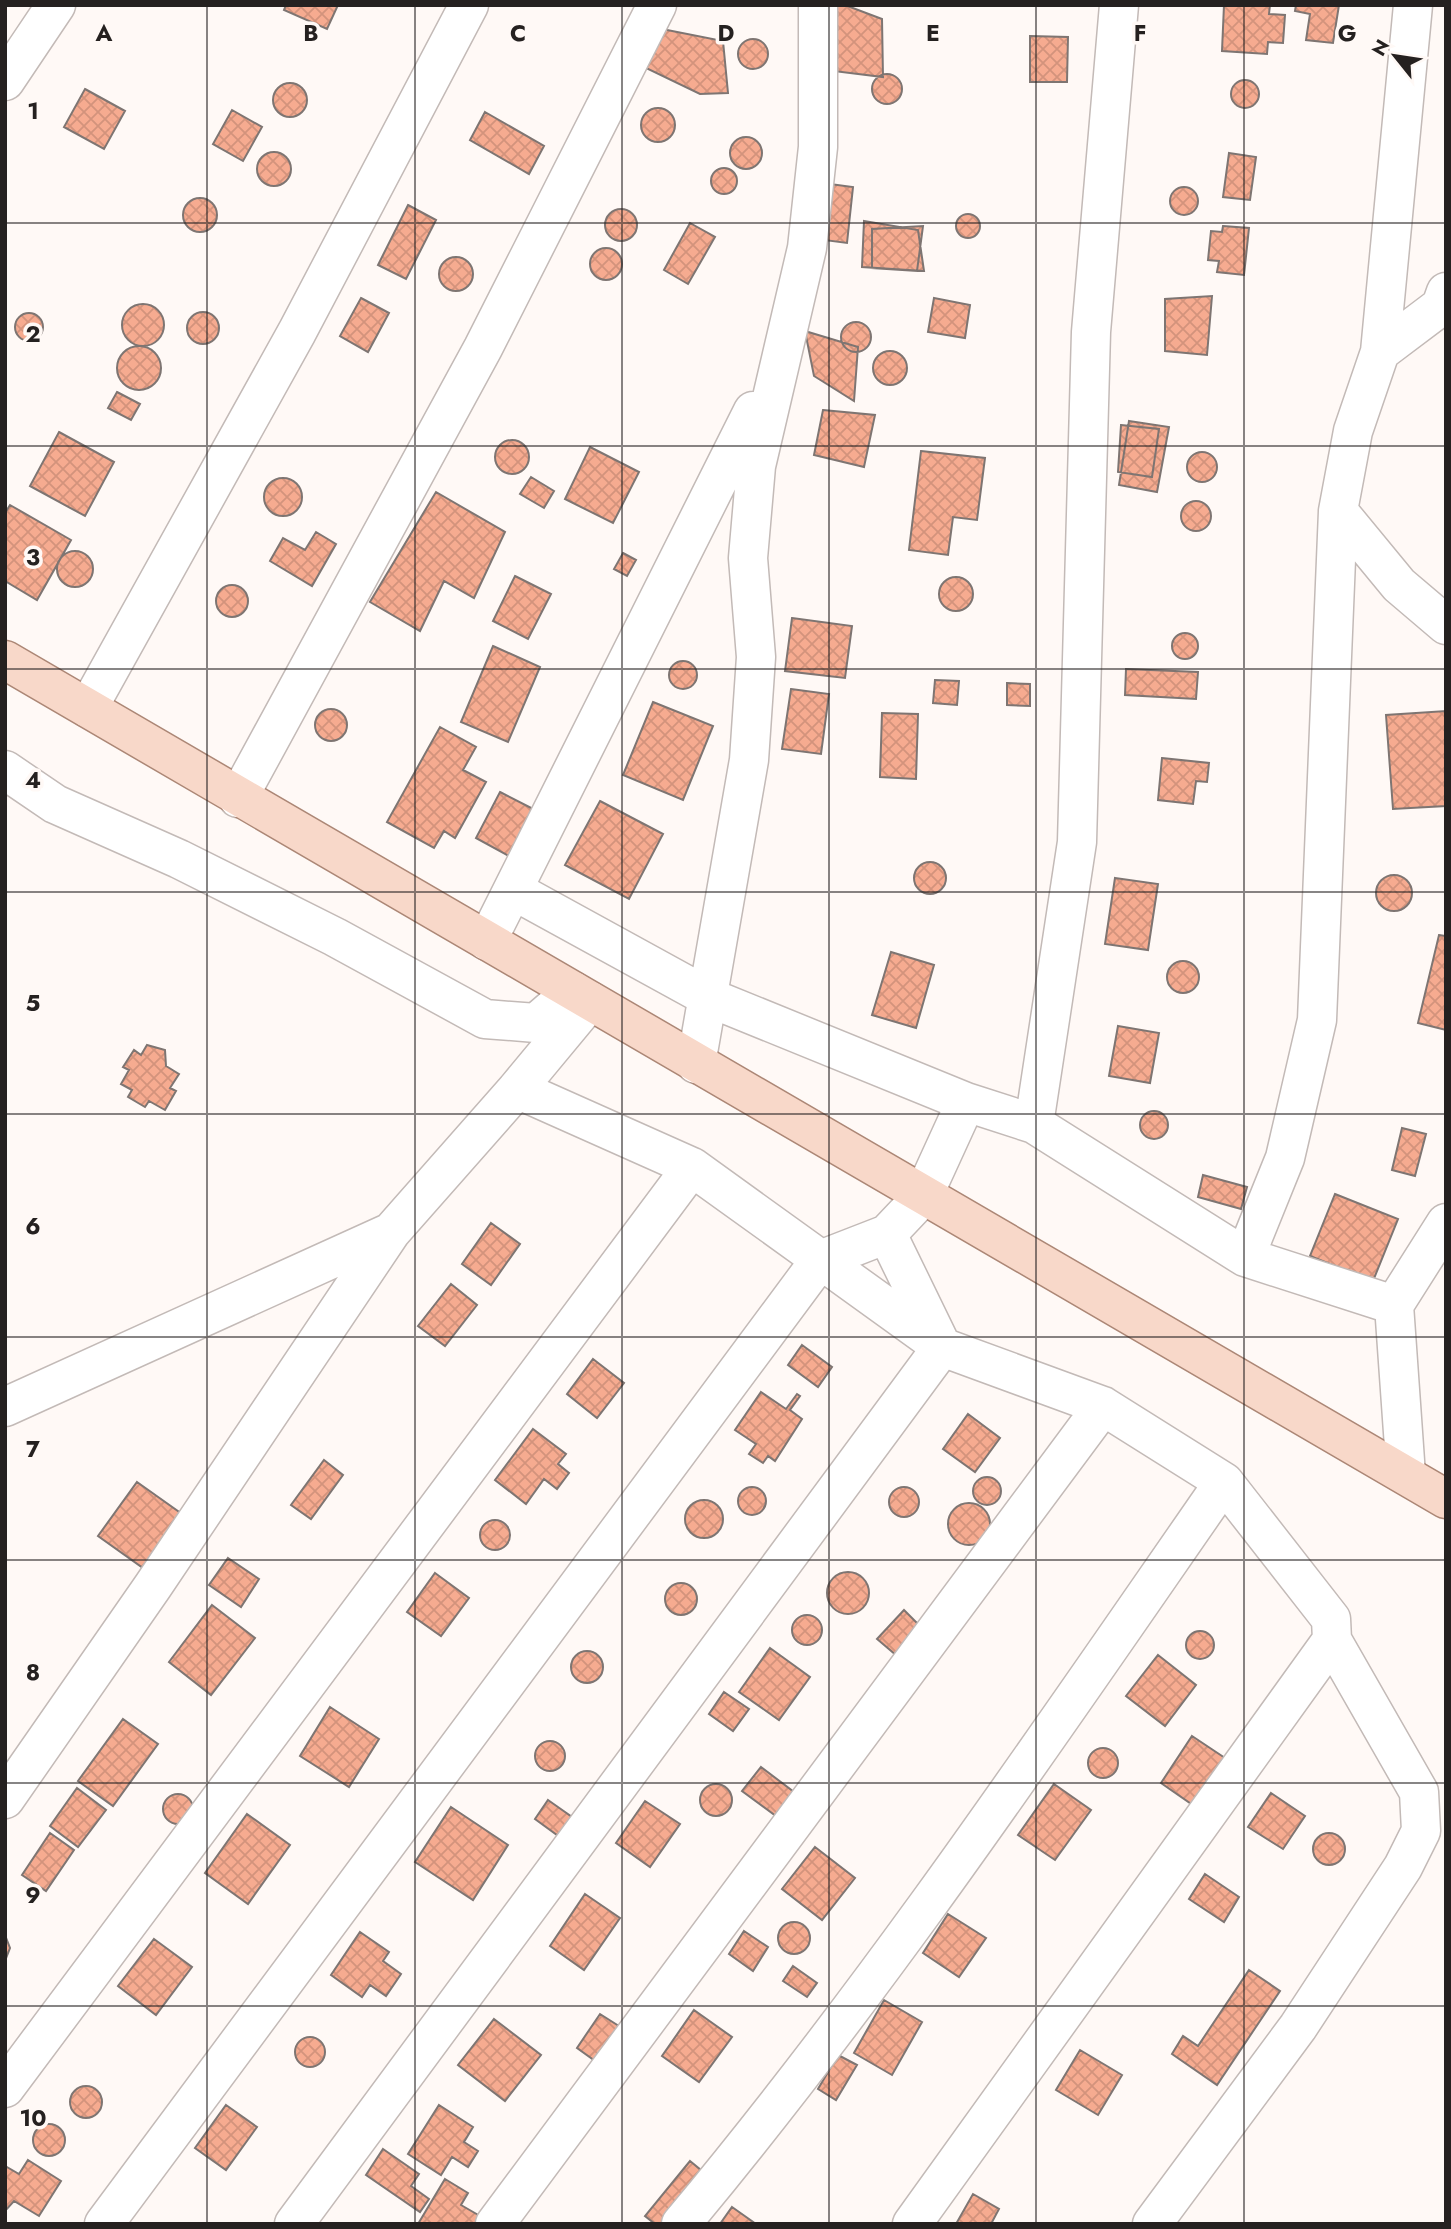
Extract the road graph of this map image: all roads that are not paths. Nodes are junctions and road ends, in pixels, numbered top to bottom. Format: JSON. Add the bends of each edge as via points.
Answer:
{"nodes":[{"id":1,"x":56,"y":5,"type":"edge"},
{"id":2,"x":469,"y":5,"type":"edge"},
{"id":3,"x":657,"y":5,"type":"edge"},
{"id":4,"x":818,"y":5,"type":"edge"},
{"id":5,"x":1119,"y":5,"type":"edge"},
{"id":6,"x":1413,"y":5,"type":"edge"},
{"id":7,"x":5,"y":81,"type":"edge"},
{"id":8,"x":1446,"y":292,"type":"edge"},
{"id":9,"x":785,"y":348,"type":"junction"},
{"id":10,"x":1380,"y":352,"type":"junction"},
{"id":11,"x":1338,"y":511,"type":"junction"},
{"id":12,"x":1446,"y":625,"type":"edge"},
{"id":13,"x":5,"y":660,"type":"edge"},
{"id":14,"x":88,"y":708,"type":"junction"},
{"id":15,"x":5,"y":770,"type":"edge"},
{"id":16,"x":238,"y":798,"type":"junction"},
{"id":17,"x":513,"y":890,"type":"junction"},
{"id":18,"x":487,"y":941,"type":"junction"},
{"id":19,"x":581,"y":996,"type":"junction"},
{"id":20,"x":708,"y":997,"type":"junction"},
{"id":21,"x":696,"y":1064,"type":"junction"},
{"id":22,"x":517,"y":1088,"type":"junction"},
{"id":23,"x":966,"y":1102,"type":"junction"},
{"id":24,"x":1034,"y":1124,"type":"junction"},
{"id":25,"x":692,"y":1167,"type":"junction"},
{"id":26,"x":923,"y":1196,"type":"junction"},
{"id":27,"x":1446,"y":1223,"type":"edge"},
{"id":28,"x":391,"y":1232,"type":"junction"},
{"id":29,"x":887,"y":1234,"type":"junction"},
{"id":30,"x":1245,"y":1257,"type":"junction"},
{"id":31,"x":820,"y":1260,"type":"junction"},
{"id":32,"x":1394,"y":1304,"type":"junction"},
{"id":33,"x":942,"y":1347,"type":"junction"},
{"id":34,"x":1103,"y":1406,"type":"junction"},
{"id":35,"x":5,"y":1407,"type":"edge"},
{"id":36,"x":1406,"y":1475,"type":"junction"},
{"id":37,"x":1224,"y":1482,"type":"junction"},
{"id":38,"x":1446,"y":1499,"type":"edge"},
{"id":39,"x":1332,"y":1640,"type":"junction"},
{"id":40,"x":5,"y":1799,"type":"edge"},
{"id":41,"x":5,"y":2088,"type":"edge"},
{"id":42,"x":104,"y":2224,"type":"edge"},
{"id":43,"x":294,"y":2224,"type":"edge"},
{"id":44,"x":495,"y":2224,"type":"edge"},
{"id":45,"x":681,"y":2224,"type":"edge"},
{"id":46,"x":912,"y":2224,"type":"edge"},
{"id":47,"x":1152,"y":2224,"type":"edge"}],
"edges":[{"from":1,"to":7,"type":"street"},
{"from":2,"to":14,"type":"street","via":[[297,332]]},
{"from":3,"to":16,"type":"street","via":[[483,348]]},
{"from":4,"to":9,"type":"street","via":[[818,147],[807,248]]},
{"from":5,"to":24,"type":"street","via":[[1091,332],[1077,842]]},
{"from":6,"to":10,"type":"street"},
{"from":8,"to":10,"type":"street","via":[[1441,306]]},
{"from":9,"to":17,"type":"street"},
{"from":9,"to":20,"type":"street","via":[[756,466],[748,558],[756,657],[749,760]]},
{"from":10,"to":11,"type":"street","via":[[1353,431]]},
{"from":11,"to":12,"type":"street","via":[[1399,585]]},
{"from":11,"to":30,"type":"street","via":[[1317,1020],[1285,1158]]},
{"from":13,"to":14,"type":"main road"},
{"from":14,"to":16,"type":"main road"},
{"from":15,"to":19,"type":"street","via":[[55,804],[179,859],[335,937],[485,1019],[536,1023]]},
{"from":16,"to":18,"type":"main road"},
{"from":17,"to":18,"type":"street"},
{"from":17,"to":20,"type":"street"},
{"from":18,"to":19,"type":"main road"},
{"from":19,"to":21,"type":"main road"},
{"from":19,"to":22,"type":"street"},
{"from":20,"to":21,"type":"street"},
{"from":20,"to":23,"type":"street"},
{"from":21,"to":26,"type":"main road"},
{"from":22,"to":25,"type":"street"},
{"from":22,"to":28,"type":"street"},
{"from":23,"to":24,"type":"street"},
{"from":23,"to":26,"type":"street"},
{"from":24,"to":30,"type":"street"},
{"from":25,"to":31,"type":"street"},
{"from":25,"to":41,"type":"street"},
{"from":26,"to":29,"type":"street"},
{"from":26,"to":36,"type":"main road"},
{"from":27,"to":32,"type":"street"},
{"from":28,"to":35,"type":"street"},
{"from":28,"to":40,"type":"street"},
{"from":29,"to":31,"type":"street"},
{"from":29,"to":33,"type":"street"},
{"from":30,"to":32,"type":"street"},
{"from":31,"to":33,"type":"street"},
{"from":31,"to":42,"type":"street"},
{"from":32,"to":36,"type":"street"},
{"from":33,"to":34,"type":"street"},
{"from":33,"to":43,"type":"street"},
{"from":34,"to":37,"type":"street"},
{"from":34,"to":44,"type":"street"},
{"from":36,"to":38,"type":"main road"},
{"from":37,"to":39,"type":"street","via":[[1331,1619]]},
{"from":37,"to":45,"type":"street","via":[[937,1896],[777,2109]]},
{"from":39,"to":46,"type":"street"},
{"from":39,"to":47,"type":"street","via":[[1419,1792],[1421,1831],[1403,1867],[1298,2027]]}]}
